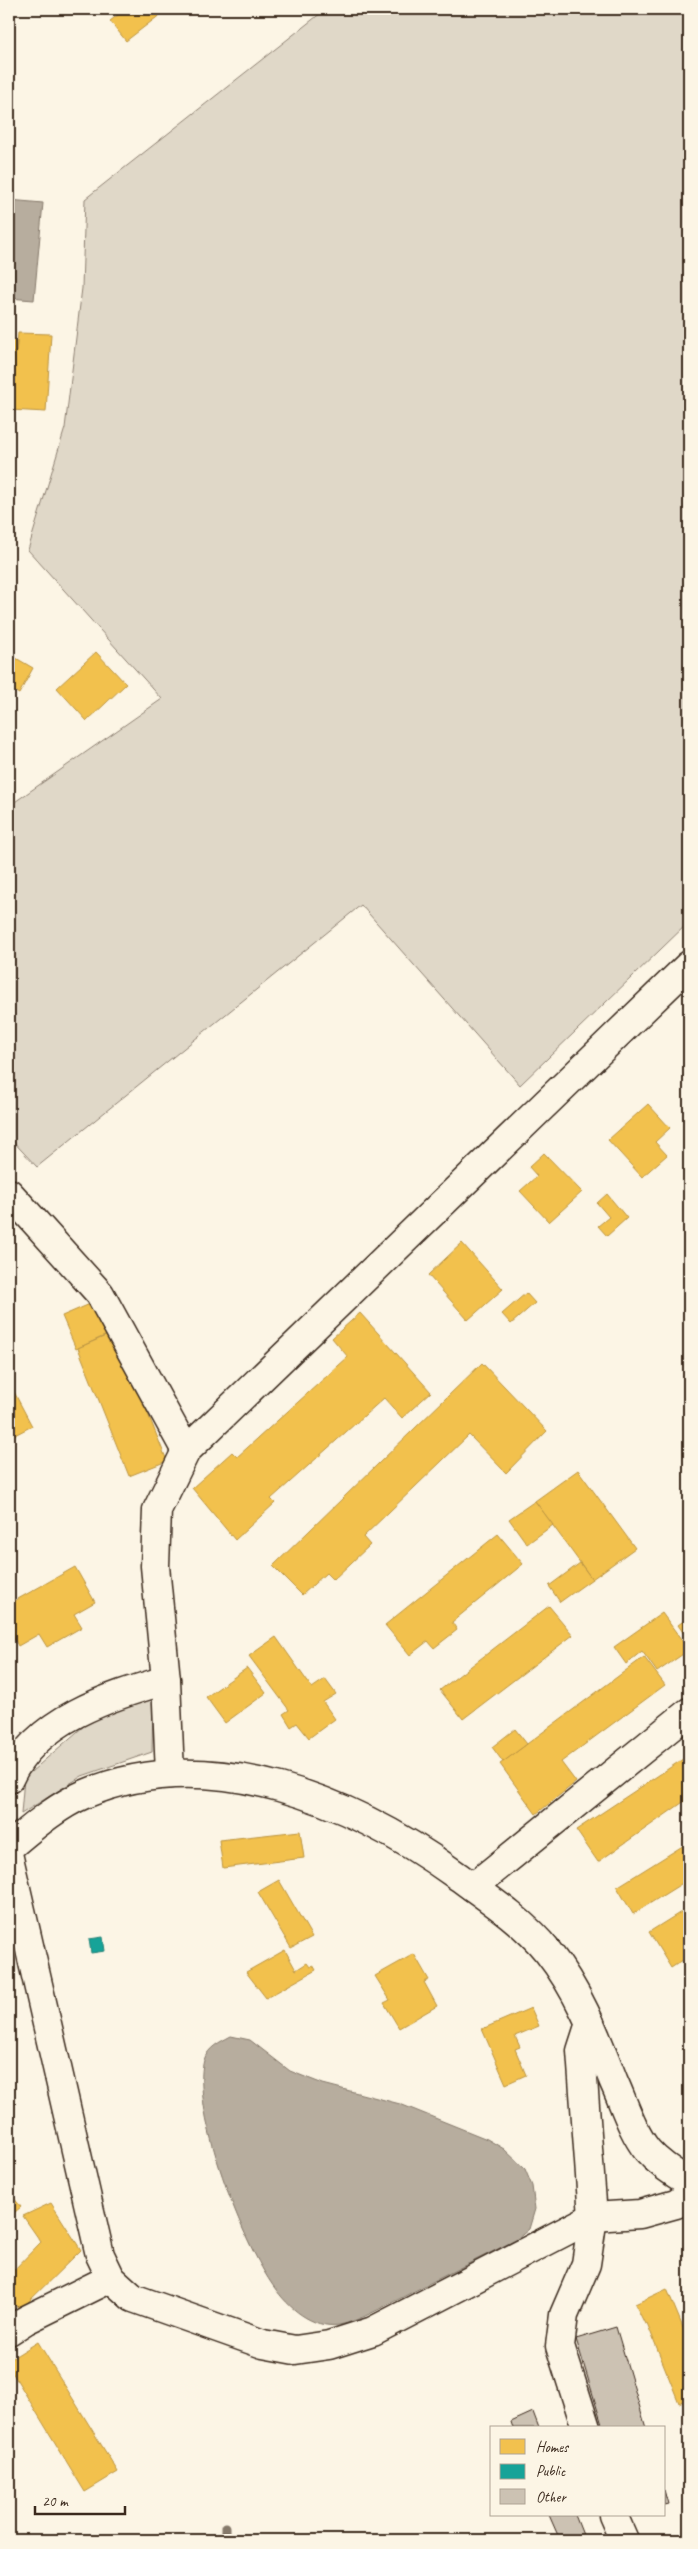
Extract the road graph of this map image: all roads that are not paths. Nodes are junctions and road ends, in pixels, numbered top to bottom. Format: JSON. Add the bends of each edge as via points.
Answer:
{"nodes":[{"id":1,"x":689,"y":965,"type":"edge"},
{"id":2,"x":9,"y":1192,"type":"edge"},
{"id":3,"x":186,"y":1451,"type":"junction"},
{"id":4,"x":166,"y":1680,"type":"junction"},
{"id":5,"x":689,"y":1712,"type":"edge"},
{"id":6,"x":170,"y":1774,"type":"junction"},
{"id":7,"x":9,"y":1779,"type":"edge"},
{"id":8,"x":9,"y":1847,"type":"edge"},
{"id":9,"x":9,"y":1858,"type":"edge"},
{"id":10,"x":473,"y":1887,"type":"junction"},
{"id":11,"x":590,"y":2023,"type":"junction"},
{"id":12,"x":689,"y":2182,"type":"edge"},
{"id":13,"x":689,"y":2195,"type":"edge"},
{"id":14,"x":593,"y":2217,"type":"junction"},
{"id":15,"x":110,"y":2278,"type":"junction"},
{"id":16,"x":9,"y":2331,"type":"edge"},
{"id":17,"x":585,"y":2426,"type":"edge"},
{"id":18,"x":613,"y":2516,"type":"edge"},
{"id":19,"x":624,"y":2540,"type":"edge"}],
"edges":[{"from":1,"to":3,"type":"street"},
{"from":2,"to":3,"type":"street","via":[[100,1294]]},
{"from":3,"to":4,"type":"street","via":[[157,1510],[155,1566]]},
{"from":4,"to":6,"type":"street"},
{"from":4,"to":7,"type":"street","via":[[104,1699],[52,1728],[16,1763]]},
{"from":5,"to":10,"type":"street"},
{"from":6,"to":8,"type":"street","via":[[129,1781],[85,1794],[44,1817]]},
{"from":6,"to":10,"type":"street","via":[[226,1777],[278,1787],[349,1811],[429,1856]]},
{"from":9,"to":15,"type":"street","via":[[100,2255]]},
{"from":10,"to":11,"type":"street","via":[[519,1922],[547,1951],[575,1991]]},
{"from":11,"to":12,"type":"street","via":[[627,2112],[647,2149],[668,2170]]},
{"from":11,"to":14,"type":"street","via":[[580,2051]]},
{"from":13,"to":14,"type":"street","via":[[676,2204],[640,2214]]},
{"from":14,"to":15,"type":"street","via":[[373,2332],[329,2345],[295,2350],[263,2344],[133,2298]]},
{"from":14,"to":17,"type":"street","via":[[586,2264],[564,2315],[560,2346]]},
{"from":15,"to":16,"type":"street"},
{"from":18,"to":19,"type":"street"}]}
